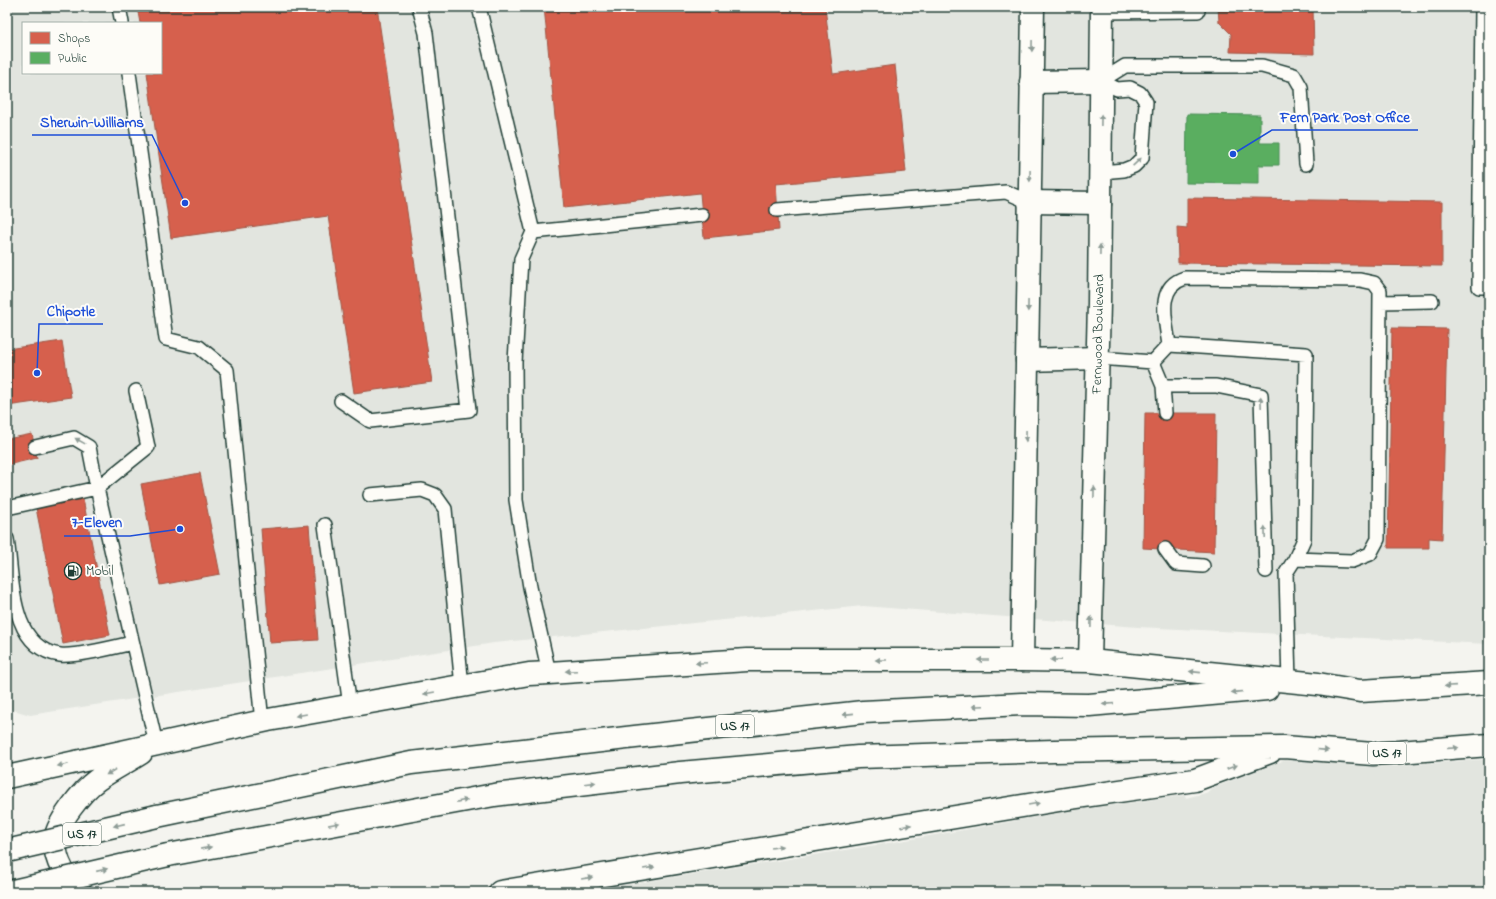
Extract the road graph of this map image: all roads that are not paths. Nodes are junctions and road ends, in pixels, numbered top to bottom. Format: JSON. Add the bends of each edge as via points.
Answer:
{"nodes":[{"id":1,"x":119,"y":7,"type":"edge"},
{"id":2,"x":419,"y":7,"type":"edge"},
{"id":3,"x":479,"y":7,"type":"edge"},
{"id":4,"x":1033,"y":7,"type":"edge"},
{"id":5,"x":1482,"y":7,"type":"edge"},
{"id":6,"x":1102,"y":9,"type":"edge"},
{"id":7,"x":1198,"y":11,"type":"dead end"},
{"id":8,"x":122,"y":22,"type":"edge"},
{"id":9,"x":129,"y":74,"type":"edge"},
{"id":10,"x":1101,"y":81,"type":"junction"},
{"id":11,"x":1031,"y":82,"type":"junction"},
{"id":12,"x":1306,"y":164,"type":"dead end"},
{"id":13,"x":1101,"y":172,"type":"junction"},
{"id":14,"x":1029,"y":202,"type":"junction"},
{"id":15,"x":1100,"y":203,"type":"junction"},
{"id":16,"x":777,"y":210,"type":"dead end"},
{"id":17,"x":702,"y":215,"type":"dead end"},
{"id":18,"x":533,"y":232,"type":"junction"},
{"id":19,"x":1489,"y":287,"type":"edge"},
{"id":20,"x":1432,"y":301,"type":"dead end"},
{"id":21,"x":1380,"y":302,"type":"junction"},
{"id":22,"x":1169,"y":345,"type":"junction"},
{"id":23,"x":1098,"y":358,"type":"junction"},
{"id":24,"x":1027,"y":360,"type":"junction"},
{"id":25,"x":1152,"y":362,"type":"junction"},
{"id":26,"x":1163,"y":386,"type":"junction"},
{"id":27,"x":136,"y":391,"type":"dead end"},
{"id":28,"x":341,"y":401,"type":"dead end"},
{"id":29,"x":1165,"y":413,"type":"dead end"},
{"id":30,"x":35,"y":447,"type":"dead end"},
{"id":31,"x":97,"y":488,"type":"junction"},
{"id":32,"x":370,"y":495,"type":"dead end"},
{"id":33,"x":7,"y":508,"type":"edge"},
{"id":34,"x":325,"y":525,"type":"dead end"},
{"id":35,"x":7,"y":539,"type":"edge"},
{"id":36,"x":1165,"y":549,"type":"dead end"},
{"id":37,"x":1296,"y":559,"type":"junction"},
{"id":38,"x":1203,"y":566,"type":"dead end"},
{"id":39,"x":1286,"y":573,"type":"junction"},
{"id":40,"x":132,"y":643,"type":"junction"},
{"id":41,"x":1022,"y":660,"type":"junction"},
{"id":42,"x":1090,"y":661,"type":"junction"},
{"id":43,"x":549,"y":673,"type":"junction"},
{"id":44,"x":1289,"y":682,"type":"junction"},
{"id":45,"x":1489,"y":683,"type":"edge"},
{"id":46,"x":1318,"y":684,"type":"junction"},
{"id":47,"x":462,"y":687,"type":"junction"},
{"id":48,"x":350,"y":706,"type":"junction"},
{"id":49,"x":262,"y":722,"type":"junction"},
{"id":50,"x":156,"y":744,"type":"junction"},
{"id":51,"x":1489,"y":746,"type":"edge"},
{"id":52,"x":1284,"y":747,"type":"junction"},
{"id":53,"x":7,"y":777,"type":"edge"},
{"id":54,"x":7,"y":851,"type":"edge"},
{"id":55,"x":9,"y":892,"type":"edge"},
{"id":56,"x":80,"y":892,"type":"edge"},
{"id":57,"x":500,"y":892,"type":"edge"}],
"edges":[{"from":1,"to":8,"type":"lane"},
{"from":2,"to":28,"type":"lane","via":[[426,33],[469,410],[370,421]]},
{"from":3,"to":18,"type":"lane"},
{"from":4,"to":11,"type":"main road","one_way":true},
{"from":5,"to":19,"type":"lane","via":[[1478,287]]},
{"from":6,"to":7,"type":"lane"},
{"from":6,"to":10,"type":"main road","name":"Fernwood Boulevard"},
{"from":9,"to":49,"type":"lane","via":[[166,339],[199,347],[227,370]]},
{"from":10,"to":11,"type":"main road"},
{"from":10,"to":12,"type":"lane","via":[[1125,66],[1262,66],[1294,75],[1301,87]]},
{"from":13,"to":10,"type":"main road","name":"Fernwood Boulevard","one_way":true},
{"from":13,"to":10,"type":"lane","one_way":true,"via":[[1124,170],[1134,166],[1142,158],[1146,102],[1140,93],[1130,88],[1118,89]]},
{"from":11,"to":14,"type":"main road","one_way":true},
{"from":13,"to":15,"type":"main road","name":"Fernwood Boulevard"},
{"from":14,"to":15,"type":"main road"},
{"from":14,"to":16,"type":"lane","via":[[1006,192]]},
{"from":14,"to":24,"type":"main road","one_way":true},
{"from":23,"to":15,"type":"main road","name":"Fernwood Boulevard","one_way":true},
{"from":17,"to":18,"type":"lane"},
{"from":18,"to":43,"type":"lane","via":[[521,258],[515,362],[516,500],[530,587]]},
{"from":20,"to":21,"type":"lane"},
{"from":21,"to":22,"type":"lane","via":[[1380,291],[1374,283],[1360,280],[1185,278],[1176,281],[1168,290],[1164,304]]},
{"from":21,"to":37,"type":"lane","via":[[1378,539],[1370,554],[1352,561]]},
{"from":22,"to":25,"type":"lane"},
{"from":22,"to":37,"type":"lane","via":[[1306,354],[1304,539]]},
{"from":23,"to":24,"type":"main road"},
{"from":23,"to":25,"type":"lane"},
{"from":42,"to":23,"type":"main road","name":"Fernwood Boulevard","one_way":true},
{"from":24,"to":41,"type":"main road","one_way":true},
{"from":25,"to":26,"type":"lane"},
{"from":26,"to":29,"type":"lane"},
{"from":39,"to":26,"type":"lane","one_way":true,"via":[[1264,571],[1261,395],[1216,386]]},
{"from":27,"to":31,"type":"lane","via":[[148,447]]},
{"from":31,"to":30,"type":"lane","one_way":true,"via":[[89,446],[74,438]]},
{"from":31,"to":33,"type":"lane"},
{"from":31,"to":40,"type":"lane"},
{"from":32,"to":47,"type":"lane","via":[[422,490],[435,495],[445,509]]},
{"from":34,"to":48,"type":"lane"},
{"from":35,"to":40,"type":"lane","via":[[19,620],[37,647],[63,655]]},
{"from":36,"to":38,"type":"lane","via":[[1176,564]]},
{"from":37,"to":39,"type":"lane"},
{"from":39,"to":44,"type":"lane"},
{"from":40,"to":50,"type":"lane"},
{"from":42,"to":41,"type":"main road","one_way":true},
{"from":41,"to":43,"type":"main road","one_way":true,"via":[[747,660]]},
{"from":44,"to":42,"type":"main road","one_way":true},
{"from":43,"to":47,"type":"main road","via":[[529,674]]},
{"from":44,"to":46,"type":"main road"},
{"from":45,"to":46,"type":"main road","number":"US 17","one_way":true,"via":[[1360,691]]},
{"from":46,"to":54,"type":"main road","number":"US 17","one_way":true,"bridge":true,"via":[[1089,706],[1022,704],[863,712],[411,763],[157,816]]},
{"from":47,"to":48,"type":"main road","one_way":true},
{"from":48,"to":49,"type":"main road","one_way":true},
{"from":49,"to":50,"type":"main road"},
{"from":50,"to":53,"type":"main road","one_way":true},
{"from":50,"to":56,"type":"main road","one_way":true,"via":[[96,780],[75,800],[62,821],[55,840],[57,860]]},
{"from":52,"to":51,"type":"main road","number":"US 17","one_way":true,"via":[[1373,754]]},
{"from":55,"to":52,"type":"main road","number":"US 17","one_way":true,"bridge":true,"via":[[168,855],[494,794],[680,773],[858,757]]},
{"from":57,"to":52,"type":"main road","one_way":true,"via":[[1195,780]]}]}
